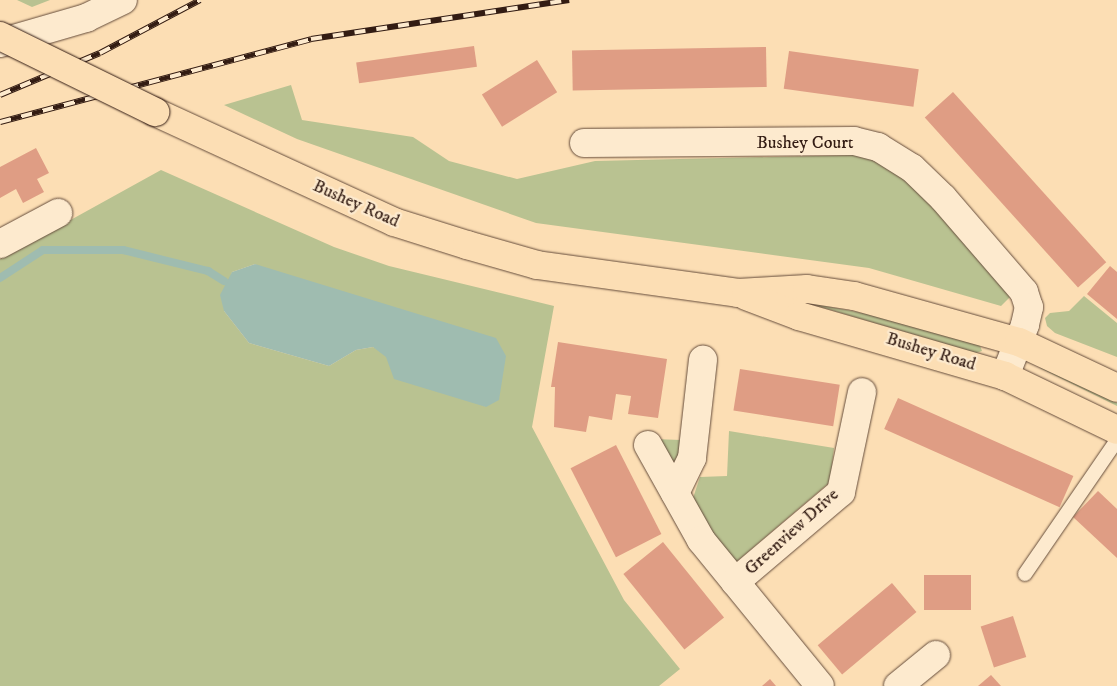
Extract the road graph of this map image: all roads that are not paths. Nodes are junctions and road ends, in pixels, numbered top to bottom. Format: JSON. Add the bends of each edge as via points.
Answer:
{"nodes":[{"id":1,"x":124,"y":0,"type":"edge"},
{"id":2,"x":0,"y":36,"type":"edge"},
{"id":3,"x":0,"y":43,"type":"edge"},
{"id":4,"x":584,"y":143,"type":"dead end"},
{"id":5,"x":58,"y":214,"type":"dead end"},
{"id":6,"x":0,"y":244,"type":"edge"},
{"id":7,"x":738,"y":293,"type":"junction"},
{"id":8,"x":1019,"y":342,"type":"junction"},
{"id":9,"x":703,"y":360,"type":"dead end"},
{"id":10,"x":1006,"y":376,"type":"junction"},
{"id":11,"x":1117,"y":388,"type":"edge"},
{"id":12,"x":862,"y":392,"type":"dead end"},
{"id":13,"x":1117,"y":430,"type":"edge"},
{"id":14,"x":1117,"y":440,"type":"edge"},
{"id":15,"x":648,"y":445,"type":"dead end"},
{"id":16,"x":675,"y":493,"type":"junction"},
{"id":17,"x":1026,"y":574,"type":"dead end"},
{"id":18,"x":735,"y":582,"type":"junction"},
{"id":19,"x":936,"y":656,"type":"dead end"},
{"id":20,"x":820,"y":686,"type":"edge"},
{"id":21,"x":898,"y":686,"type":"edge"}],
"edges":[{"from":1,"to":3,"type":"street","via":[[86,18]]},
{"from":2,"to":7,"type":"main road","name":"Bushey Road","bridge":true,"via":[[155,112],[394,222],[537,265]]},
{"from":4,"to":8,"type":"street","name":"Bushey Court","via":[[854,141],[878,147],[912,168],[1016,278],[1029,306]]},
{"from":5,"to":6,"type":"street"},
{"from":7,"to":8,"type":"main road","name":"Bushey Road","via":[[807,289],[854,296]]},
{"from":7,"to":10,"type":"main road","name":"Bushey Road","via":[[799,316]]},
{"from":8,"to":10,"type":"street","name":"Bushey Court"},
{"from":8,"to":11,"type":"main road","name":"Bushey Road"},
{"from":9,"to":16,"type":"street","via":[[692,458]]},
{"from":10,"to":13,"type":"main road","name":"Bushey Road"},
{"from":12,"to":18,"type":"street","name":"Greenview Drive","via":[[841,492]]},
{"from":14,"to":17,"type":"lane"},
{"from":15,"to":16,"type":"street","name":"Greenview Drive"},
{"from":16,"to":18,"type":"street","name":"Greenview Drive","via":[[701,540]]},
{"from":18,"to":20,"type":"street","name":"Greenview Drive"},
{"from":19,"to":21,"type":"street"}]}
